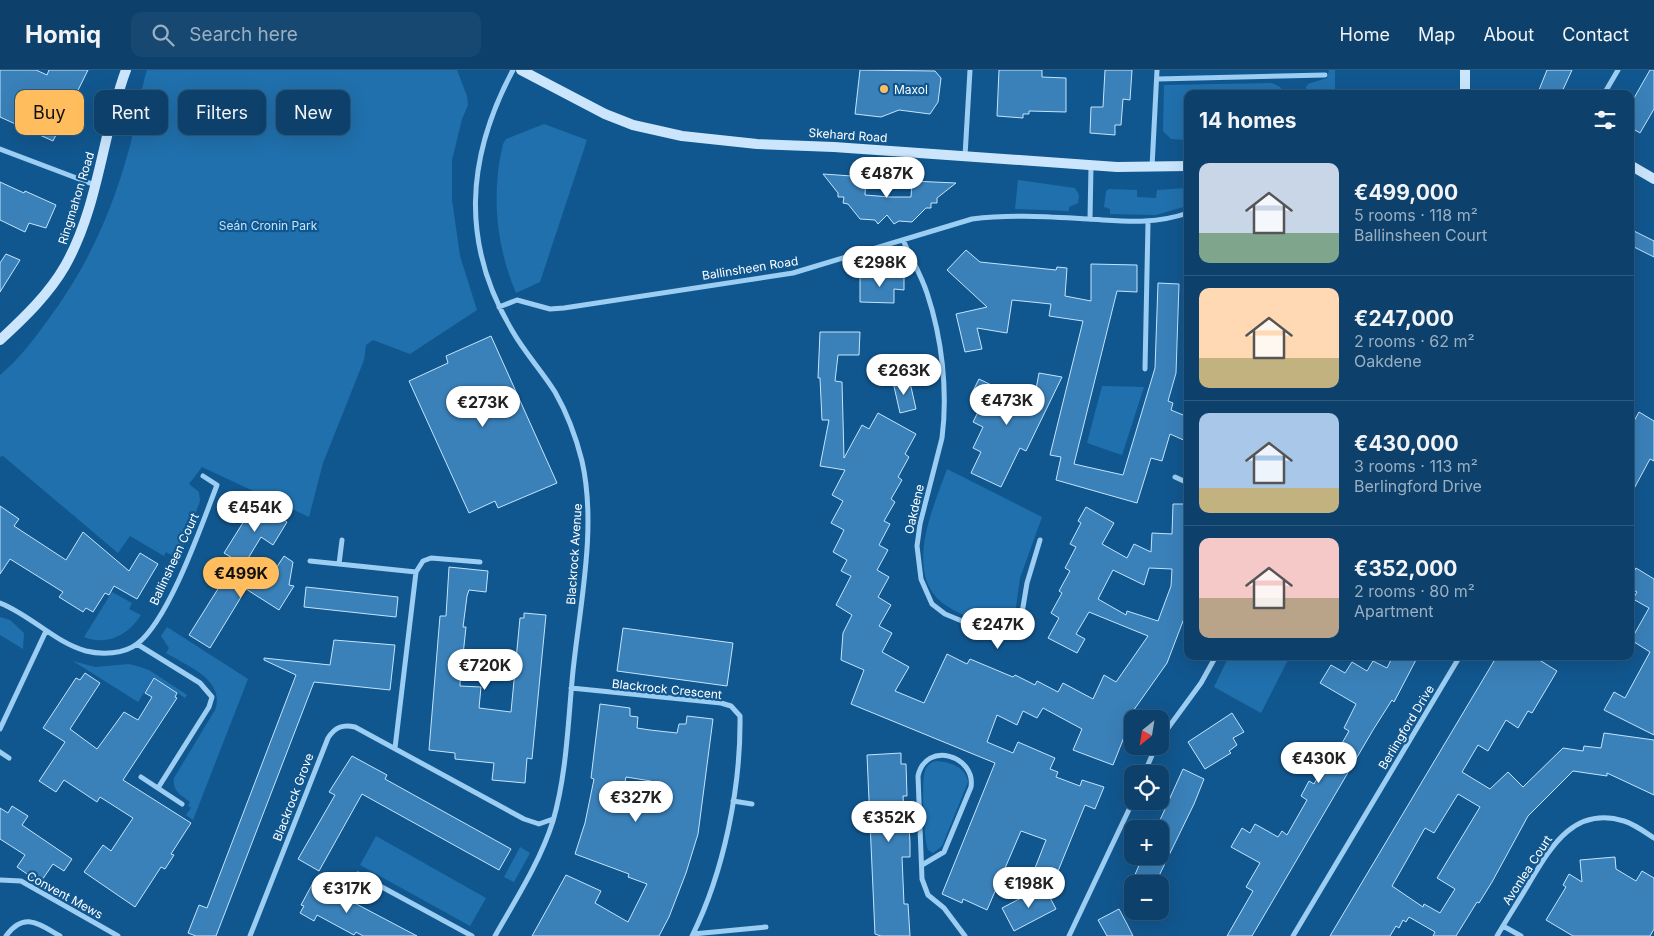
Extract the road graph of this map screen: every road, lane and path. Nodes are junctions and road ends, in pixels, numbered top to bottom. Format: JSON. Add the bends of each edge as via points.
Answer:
{"nodes":[{"id":1,"x":126,"y":70,"type":"edge"},
{"id":2,"x":513,"y":70,"type":"edge"},
{"id":3,"x":521,"y":70,"type":"edge"},
{"id":4,"x":970,"y":70,"type":"edge"},
{"id":5,"x":1157,"y":70,"type":"edge"},
{"id":6,"x":1465,"y":70,"type":"edge"},
{"id":7,"x":1618,"y":70,"type":"edge"},
{"id":8,"x":1325,"y":75,"type":"dead end"},
{"id":9,"x":1157,"y":79,"type":"junction"},
{"id":10,"x":1465,"y":90,"type":"edge"},
{"id":11,"x":1606,"y":90,"type":"edge"},
{"id":12,"x":0,"y":149,"type":"edge"},
{"id":13,"x":965,"y":156,"type":"junction"},
{"id":14,"x":1091,"y":166,"type":"junction"},
{"id":15,"x":1184,"y":166,"type":"edge"},
{"id":16,"x":1634,"y":167,"type":"edge"},
{"id":17,"x":1152,"y":168,"type":"junction"},
{"id":18,"x":1654,"y":179,"type":"edge"},
{"id":19,"x":95,"y":185,"type":"junction"},
{"id":20,"x":1184,"y":214,"type":"edge"},
{"id":21,"x":1090,"y":219,"type":"junction"},
{"id":22,"x":1148,"y":223,"type":"junction"},
{"id":23,"x":903,"y":240,"type":"junction"},
{"id":24,"x":499,"y":307,"type":"junction"},
{"id":25,"x":0,"y":340,"type":"edge"},
{"id":26,"x":1145,"y":369,"type":"dead end"},
{"id":27,"x":203,"y":476,"type":"dead end"},
{"id":28,"x":1175,"y":477,"type":"dead end"},
{"id":29,"x":1184,"y":481,"type":"edge"},
{"id":30,"x":342,"y":540,"type":"dead end"},
{"id":31,"x":1040,"y":540,"type":"dead end"},
{"id":32,"x":310,"y":561,"type":"dead end"},
{"id":33,"x":480,"y":562,"type":"dead end"},
{"id":34,"x":339,"y":564,"type":"junction"},
{"id":35,"x":416,"y":572,"type":"junction"},
{"id":36,"x":0,"y":603,"type":"edge"},
{"id":37,"x":46,"y":631,"type":"junction"},
{"id":38,"x":137,"y":644,"type":"junction"},
{"id":39,"x":1214,"y":660,"type":"edge"},
{"id":40,"x":1458,"y":660,"type":"edge"},
{"id":41,"x":572,"y":688,"type":"junction"},
{"id":42,"x":1169,"y":726,"type":"edge"},
{"id":43,"x":0,"y":730,"type":"edge"},
{"id":44,"x":395,"y":748,"type":"junction"},
{"id":45,"x":0,"y":752,"type":"edge"},
{"id":46,"x":9,"y":758,"type":"dead end"},
{"id":47,"x":141,"y":777,"type":"dead end"},
{"id":48,"x":158,"y":788,"type":"junction"},
{"id":49,"x":733,"y":801,"type":"junction"},
{"id":50,"x":182,"y":804,"type":"dead end"},
{"id":51,"x":752,"y":804,"type":"dead end"},
{"id":52,"x":1129,"y":810,"type":"edge"},
{"id":53,"x":553,"y":819,"type":"junction"},
{"id":54,"x":1654,"y":838,"type":"edge"},
{"id":55,"x":922,"y":865,"type":"junction"},
{"id":56,"x":358,"y":874,"type":"dead end"},
{"id":57,"x":0,"y":880,"type":"edge"},
{"id":58,"x":1503,"y":926,"type":"junction"},
{"id":59,"x":766,"y":927,"type":"dead end"},
{"id":60,"x":692,"y":935,"type":"edge"},
{"id":61,"x":6,"y":936,"type":"edge"},
{"id":62,"x":60,"y":936,"type":"edge"},
{"id":63,"x":118,"y":936,"type":"edge"},
{"id":64,"x":250,"y":936,"type":"edge"},
{"id":65,"x":472,"y":936,"type":"edge"},
{"id":66,"x":495,"y":936,"type":"edge"},
{"id":67,"x":965,"y":936,"type":"edge"},
{"id":68,"x":1069,"y":936,"type":"edge"},
{"id":69,"x":1293,"y":936,"type":"edge"},
{"id":70,"x":1497,"y":936,"type":"edge"},
{"id":71,"x":1521,"y":936,"type":"edge"}],
"edges":[{"from":1,"to":19,"type":"main road","name":"Ringmahon Road"},
{"from":2,"to":24,"type":"street","name":"Blackrock Avenue","via":[[485,131],[476,187],[480,248]]},
{"from":3,"to":13,"type":"main road","name":"Skehard Road","via":[[606,114],[666,133],[757,144]]},
{"from":4,"to":13,"type":"street"},
{"from":5,"to":9,"type":"street"},
{"from":6,"to":10,"type":"main road"},
{"from":7,"to":11,"type":"street"},
{"from":8,"to":9,"type":"street"},
{"from":9,"to":17,"type":"street"},
{"from":12,"to":19,"type":"street"},
{"from":13,"to":14,"type":"main road","name":"Skehard Road"},
{"from":14,"to":17,"type":"main road","name":"Skehard Road"},
{"from":14,"to":21,"type":"street"},
{"from":15,"to":17,"type":"main road","name":"Skehard Road"},
{"from":16,"to":18,"type":"main road"},
{"from":19,"to":25,"type":"main road","name":"Ringmahon Road","via":[[82,228],[65,267],[31,310]]},
{"from":20,"to":22,"type":"street","name":"Ballinsheen Road"},
{"from":21,"to":22,"type":"street","name":"Ballinsheen Road"},
{"from":21,"to":23,"type":"street","name":"Ballinsheen Road","via":[[992,217]]},
{"from":22,"to":26,"type":"street"},
{"from":23,"to":24,"type":"street","name":"Ballinsheen Road","via":[[811,268],[734,282],[564,308],[550,309],[517,300]]},
{"from":23,"to":31,"type":"street","name":"Oakdene","via":[[929,302],[943,381],[942,438],[918,535],[919,568],[928,598],[945,614],[991,633],[1011,630],[1021,619],[1027,583]]},
{"from":24,"to":41,"type":"street","name":"Blackrock Avenue","via":[[563,408],[586,481],[588,523]]},
{"from":27,"to":38,"type":"street","name":"Ballinsheen Court","via":[[217,485],[179,577],[154,625]]},
{"from":28,"to":29,"type":"street"},
{"from":30,"to":34,"type":"street"},
{"from":32,"to":34,"type":"street"},
{"from":33,"to":35,"type":"street","via":[[431,558],[423,560]]},
{"from":34,"to":35,"type":"street"},
{"from":35,"to":44,"type":"street"},
{"from":36,"to":37,"type":"street","name":"Ballinsheen Court"},
{"from":37,"to":38,"type":"street","name":"Ballinsheen Court","via":[[78,648],[96,653],[115,652]]},
{"from":37,"to":43,"type":"street"},
{"from":38,"to":48,"type":"street","via":[[200,683],[212,697],[209,708]]},
{"from":39,"to":42,"type":"street"},
{"from":40,"to":69,"type":"street","name":"Berlingford Drive"},
{"from":41,"to":49,"type":"street","name":"Blackrock Crescent","via":[[731,706],[740,716]]},
{"from":41,"to":53,"type":"street","name":"Blackrock Avenue"},
{"from":44,"to":53,"type":"street","name":"Blackrock Grove","via":[[524,819],[539,824]]},
{"from":44,"to":64,"type":"street","name":"Blackrock Grove","via":[[355,727],[347,725],[332,732]]},
{"from":45,"to":46,"type":"street"},
{"from":47,"to":48,"type":"street"},
{"from":48,"to":50,"type":"street"},
{"from":49,"to":51,"type":"street"},
{"from":49,"to":60,"type":"street","name":"Blackrock Crescent","via":[[715,875]]},
{"from":52,"to":68,"type":"street"},
{"from":53,"to":66,"type":"street","name":"Blackrock Avenue","via":[[541,853]]},
{"from":54,"to":58,"type":"street","name":"Avonlea Court","via":[[1626,822],[1611,818],[1586,821],[1563,834],[1548,852]]},
{"from":55,"to":55,"type":"street","via":[[944,852],[971,787],[972,776],[967,766],[943,755],[927,760],[920,767],[918,776]]},
{"from":55,"to":67,"type":"street","via":[[925,890],[944,908]]},
{"from":56,"to":65,"type":"street"},
{"from":57,"to":63,"type":"street","name":"Convent Mews","via":[[21,881]]},
{"from":58,"to":70,"type":"street","name":"Avonlea Court"},
{"from":58,"to":71,"type":"street"},
{"from":59,"to":60,"type":"street"},
{"from":61,"to":62,"type":"street","via":[[18,924],[32,922]]}]}
